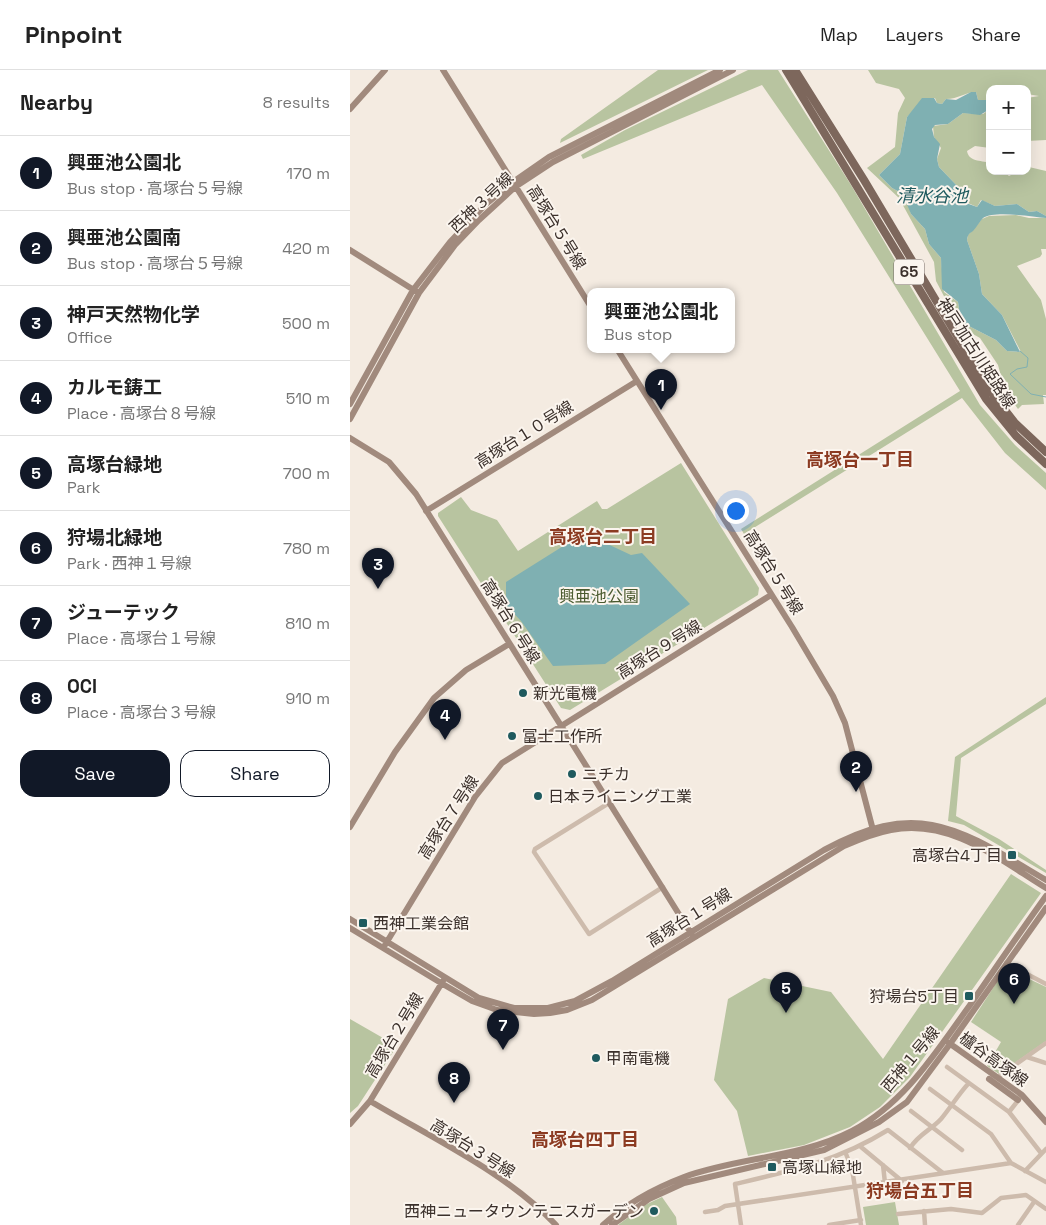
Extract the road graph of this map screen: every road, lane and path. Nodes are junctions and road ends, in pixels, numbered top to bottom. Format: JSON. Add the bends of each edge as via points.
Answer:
{"nodes":[{"id":1,"x":385,"y":70,"type":"edge"},
{"id":2,"x":444,"y":70,"type":"edge"},
{"id":3,"x":720,"y":70,"type":"edge"},
{"id":4,"x":733,"y":70,"type":"edge"},
{"id":5,"x":786,"y":70,"type":"edge"},
{"id":6,"x":795,"y":70,"type":"edge"},
{"id":7,"x":350,"y":109,"type":"edge"},
{"id":8,"x":514,"y":184,"type":"junction"},
{"id":9,"x":350,"y":250,"type":"edge"},
{"id":10,"x":416,"y":292,"type":"junction"},
{"id":11,"x":587,"y":301,"type":"edge"},
{"id":12,"x":620,"y":353,"type":"edge"},
{"id":13,"x":637,"y":380,"type":"junction"},
{"id":14,"x":350,"y":404,"type":"edge"},
{"id":15,"x":350,"y":419,"type":"edge"},
{"id":16,"x":350,"y":438,"type":"edge"},
{"id":17,"x":1046,"y":452,"type":"edge"},
{"id":18,"x":1046,"y":464,"type":"edge"},
{"id":19,"x":426,"y":511,"type":"junction"},
{"id":20,"x":771,"y":595,"type":"junction"},
{"id":21,"x":510,"y":644,"type":"junction"},
{"id":22,"x":562,"y":726,"type":"junction"},
{"id":23,"x":609,"y":802,"type":"junction"},
{"id":24,"x":350,"y":827,"type":"edge"},
{"id":25,"x":873,"y":831,"type":"junction"},
{"id":26,"x":1046,"y":880,"type":"edge"},
{"id":27,"x":663,"y":888,"type":"junction"},
{"id":28,"x":1046,"y":888,"type":"edge"},
{"id":29,"x":1046,"y":896,"type":"edge"},
{"id":30,"x":1046,"y":908,"type":"edge"},
{"id":31,"x":350,"y":919,"type":"edge"},
{"id":32,"x":350,"y":928,"type":"edge"},
{"id":33,"x":690,"y":931,"type":"junction"},
{"id":34,"x":695,"y":938,"type":"junction"},
{"id":35,"x":387,"y":942,"type":"junction"},
{"id":36,"x":383,"y":948,"type":"junction"},
{"id":37,"x":1006,"y":964,"type":"junction"},
{"id":38,"x":443,"y":980,"type":"junction"},
{"id":39,"x":1046,"y":984,"type":"edge"},
{"id":40,"x":948,"y":1042,"type":"junction"},
{"id":41,"x":1046,"y":1044,"type":"edge"},
{"id":42,"x":1027,"y":1057,"type":"junction"},
{"id":43,"x":1046,"y":1063,"type":"edge"},
{"id":44,"x":947,"y":1067,"type":"dead end"},
{"id":45,"x":998,"y":1077,"type":"junction"},
{"id":46,"x":989,"y":1079,"type":"dead end"},
{"id":47,"x":968,"y":1084,"type":"junction"},
{"id":48,"x":930,"y":1089,"type":"dead end"},
{"id":49,"x":1020,"y":1097,"type":"junction"},
{"id":50,"x":370,"y":1101,"type":"junction"},
{"id":51,"x":950,"y":1106,"type":"junction"},
{"id":52,"x":911,"y":1111,"type":"dead end"},
{"id":53,"x":1009,"y":1112,"type":"junction"},
{"id":54,"x":1046,"y":1122,"type":"edge"},
{"id":55,"x":350,"y":1124,"type":"edge"},
{"id":56,"x":932,"y":1128,"type":"junction"},
{"id":57,"x":861,"y":1147,"type":"junction"},
{"id":58,"x":910,"y":1148,"type":"junction"},
{"id":59,"x":1046,"y":1149,"type":"edge"},
{"id":60,"x":962,"y":1150,"type":"dead end"},
{"id":61,"x":1041,"y":1153,"type":"junction"},
{"id":62,"x":846,"y":1154,"type":"junction"},
{"id":63,"x":1011,"y":1163,"type":"junction"},
{"id":64,"x":883,"y":1165,"type":"junction"},
{"id":65,"x":1025,"y":1171,"type":"junction"},
{"id":66,"x":943,"y":1172,"type":"junction"},
{"id":67,"x":902,"y":1181,"type":"junction"},
{"id":68,"x":1046,"y":1182,"type":"edge"},
{"id":69,"x":885,"y":1183,"type":"junction"},
{"id":70,"x":856,"y":1187,"type":"junction"},
{"id":71,"x":1034,"y":1202,"type":"junction"},
{"id":72,"x":737,"y":1205,"type":"junction"},
{"id":73,"x":1046,"y":1209,"type":"edge"},
{"id":74,"x":924,"y":1210,"type":"junction"},
{"id":75,"x":705,"y":1212,"type":"dead end"},
{"id":76,"x":898,"y":1214,"type":"dead end"},
{"id":77,"x":861,"y":1222,"type":"edge"},
{"id":78,"x":556,"y":1225,"type":"edge"},
{"id":79,"x":603,"y":1225,"type":"edge"},
{"id":80,"x":612,"y":1225,"type":"edge"},
{"id":81,"x":740,"y":1225,"type":"edge"},
{"id":82,"x":829,"y":1225,"type":"edge"},
{"id":83,"x":925,"y":1225,"type":"edge"},
{"id":84,"x":1018,"y":1225,"type":"edge"}],
"edges":[{"from":1,"to":7,"type":"street"},
{"from":2,"to":8,"type":"street","name":"高塚台５号線"},
{"from":3,"to":8,"type":"street","name":"西神３号線","via":[[589,135],[550,157]]},
{"from":4,"to":8,"type":"street","name":"西神３号線"},
{"from":5,"to":18,"type":"main road","name":"神戸加古川姫路線","number":"65","via":[[986,399],[1016,436]]},
{"from":6,"to":17,"type":"main road","name":"神戸加古川姫路線","number":"65","via":[[990,391],[1015,423]]},
{"from":8,"to":10,"type":"street","name":"西神３号線"},
{"from":8,"to":11,"type":"street","name":"高塚台５号線"},
{"from":9,"to":10,"type":"street"},
{"from":10,"to":14,"type":"street","name":"西神３号線"},
{"from":10,"to":15,"type":"street","name":"西神３号線"},
{"from":12,"to":13,"type":"street","name":"高塚台５号線"},
{"from":13,"to":19,"type":"street","name":"高塚台１０号線"},
{"from":13,"to":20,"type":"street","name":"高塚台５号線"},
{"from":16,"to":19,"type":"street","name":"高塚台６号線","via":[[389,462]]},
{"from":19,"to":21,"type":"street","name":"高塚台６号線"},
{"from":20,"to":22,"type":"street","name":"高塚台９号線"},
{"from":20,"to":25,"type":"street","name":"高塚台５号線","via":[[815,663],[844,723]]},
{"from":21,"to":22,"type":"street","name":"高塚台６号線"},
{"from":21,"to":24,"type":"street","via":[[466,670],[434,698],[395,752]]},
{"from":22,"to":23,"type":"street","name":"高塚台６号線"},
{"from":22,"to":35,"type":"street","name":"高塚台７号線","via":[[502,763],[486,781]]},
{"from":23,"to":27,"type":"street","name":"高塚台６号線"},
{"from":23,"to":27,"type":"street","via":[[534,852],[589,934]]},
{"from":25,"to":26,"type":"street","name":"高塚台１号線","via":[[897,823],[929,824],[957,831]]},
{"from":25,"to":28,"type":"street","name":"高塚台１号線","via":[[918,829],[967,840]]},
{"from":25,"to":33,"type":"street","name":"高塚台１号線","via":[[849,836]]},
{"from":25,"to":34,"type":"street","name":"高塚台１号線"},
{"from":27,"to":33,"type":"street","name":"高塚台６号線"},
{"from":29,"to":40,"type":"street","name":"西神１号線"},
{"from":30,"to":37,"type":"street","name":"西神１号線"},
{"from":31,"to":35,"type":"street","name":"高塚台１号線"},
{"from":32,"to":36,"type":"street","name":"高塚台１号線"},
{"from":33,"to":34,"type":"street","name":"高塚台６号線"},
{"from":33,"to":38,"type":"street","name":"高塚台１号線","via":[[612,981],[575,1001],[548,1008],[514,1008],[479,998]]},
{"from":34,"to":38,"type":"street","name":"高塚台１号線","via":[[592,1000],[559,1011],[534,1014],[497,1010],[472,1000]]},
{"from":35,"to":36,"type":"street","name":"高塚台７号線"},
{"from":35,"to":38,"type":"street","name":"高塚台１号線"},
{"from":36,"to":38,"type":"street","name":"高塚台１号線"},
{"from":37,"to":39,"type":"street"},
{"from":37,"to":40,"type":"street","name":"西神１号線"},
{"from":38,"to":50,"type":"street","name":"高塚台２号線"},
{"from":40,"to":45,"type":"street","name":"櫨谷高塚線"},
{"from":40,"to":79,"type":"street","name":"西神１号線","via":[[904,1092],[880,1114],[852,1131],[813,1147],[686,1177],[652,1191]]},
{"from":40,"to":80,"type":"street","name":"西神１号線","via":[[907,1102],[851,1138],[824,1150],[684,1183],[649,1199]]},
{"from":41,"to":42,"type":"street"},
{"from":42,"to":43,"type":"street"},
{"from":42,"to":45,"type":"street"},
{"from":44,"to":47,"type":"street"},
{"from":45,"to":49,"type":"street","name":"櫨谷高塚線"},
{"from":46,"to":49,"type":"street"},
{"from":47,"to":51,"type":"street"},
{"from":47,"to":53,"type":"street"},
{"from":48,"to":51,"type":"street"},
{"from":49,"to":53,"type":"street"},
{"from":49,"to":54,"type":"street","name":"櫨谷高塚線"},
{"from":50,"to":55,"type":"street","name":"高塚台２号線"},
{"from":50,"to":78,"type":"street","name":"高塚台３号線","via":[[494,1175]]},
{"from":51,"to":56,"type":"street"},
{"from":51,"to":63,"type":"street","via":[[991,1134]]},
{"from":52,"to":56,"type":"street"},
{"from":53,"to":61,"type":"street"},
{"from":56,"to":58,"type":"street","via":[[917,1136]]},
{"from":56,"to":60,"type":"street"},
{"from":57,"to":58,"type":"street","via":[[888,1130]]},
{"from":57,"to":62,"type":"street"},
{"from":57,"to":64,"type":"street"},
{"from":58,"to":66,"type":"street"},
{"from":59,"to":61,"type":"street"},
{"from":61,"to":65,"type":"street"},
{"from":62,"to":70,"type":"street"},
{"from":62,"to":72,"type":"street","via":[[816,1165],[735,1184]]},
{"from":63,"to":65,"type":"street"},
{"from":63,"to":66,"type":"street"},
{"from":64,"to":67,"type":"street"},
{"from":64,"to":69,"type":"street"},
{"from":65,"to":68,"type":"street"},
{"from":66,"to":67,"type":"street"},
{"from":67,"to":69,"type":"street"},
{"from":69,"to":70,"type":"street"},
{"from":70,"to":72,"type":"street"},
{"from":70,"to":77,"type":"street"},
{"from":71,"to":73,"type":"street"},
{"from":71,"to":74,"type":"street","via":[[1026,1195],[1001,1198],[982,1213]]},
{"from":71,"to":84,"type":"street"},
{"from":72,"to":75,"type":"street"},
{"from":72,"to":81,"type":"street"},
{"from":74,"to":76,"type":"street"},
{"from":74,"to":83,"type":"street"},
{"from":77,"to":82,"type":"street"}]}
